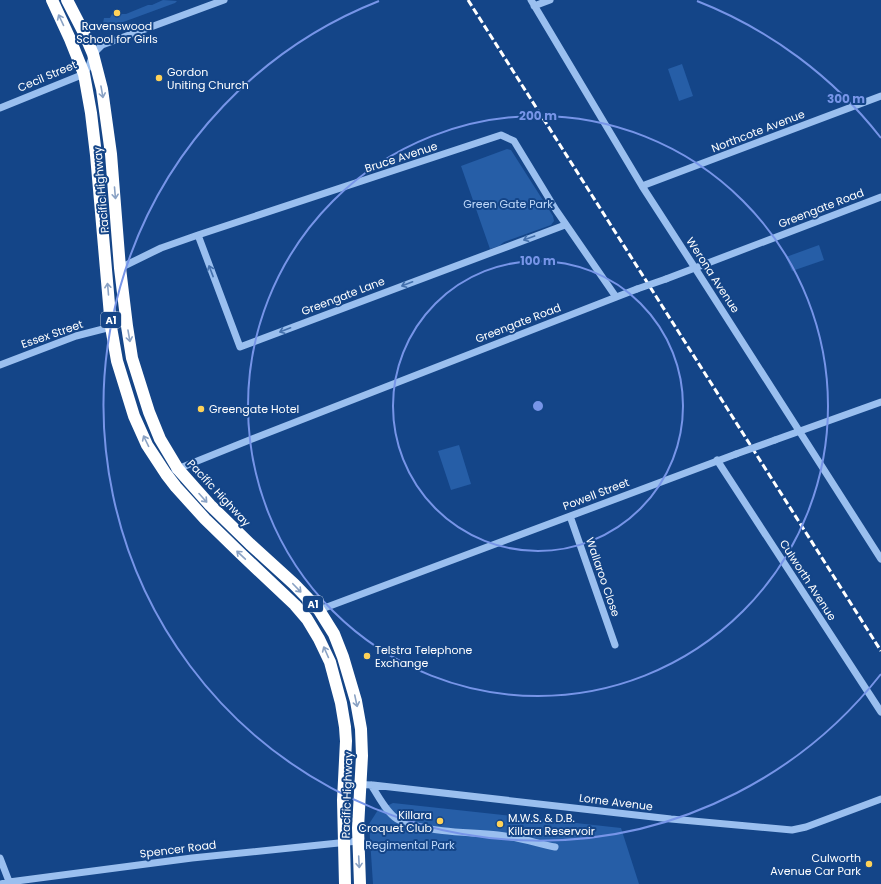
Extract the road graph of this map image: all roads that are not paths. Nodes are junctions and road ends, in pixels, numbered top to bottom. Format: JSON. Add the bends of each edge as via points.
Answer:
{"nodes":[{"id":1,"x":52,"y":0,"type":"edge"},
{"id":2,"x":67,"y":0,"type":"edge"},
{"id":3,"x":224,"y":0,"type":"edge"},
{"id":4,"x":550,"y":0,"type":"edge"},
{"id":5,"x":532,"y":3,"type":"edge"},
{"id":6,"x":93,"y":54,"type":"junction"},
{"id":7,"x":84,"y":74,"type":"junction"},
{"id":8,"x":881,"y":96,"type":"edge"},
{"id":9,"x":0,"y":108,"type":"edge"},
{"id":10,"x":642,"y":186,"type":"junction"},
{"id":11,"x":881,"y":197,"type":"edge"},
{"id":12,"x":565,"y":224,"type":"junction"},
{"id":13,"x":198,"y":235,"type":"junction"},
{"id":14,"x":120,"y":268,"type":"junction"},
{"id":15,"x":696,"y":268,"type":"junction"},
{"id":16,"x":616,"y":297,"type":"junction"},
{"id":17,"x":111,"y":327,"type":"junction"},
{"id":18,"x":0,"y":365,"type":"edge"},
{"id":19,"x":881,"y":402,"type":"edge"},
{"id":20,"x":800,"y":432,"type":"junction"},
{"id":21,"x":717,"y":460,"type":"junction"},
{"id":22,"x":178,"y":469,"type":"junction"},
{"id":23,"x":166,"y":474,"type":"junction"},
{"id":24,"x":570,"y":516,"type":"junction"},
{"id":25,"x":881,"y":559,"type":"edge"},
{"id":26,"x":319,"y":610,"type":"junction"},
{"id":27,"x":615,"y":645,"type":"dead end"},
{"id":28,"x":881,"y":712,"type":"edge"},
{"id":29,"x":344,"y":784,"type":"junction"},
{"id":30,"x":366,"y":785,"type":"junction"},
{"id":31,"x":881,"y":799,"type":"edge"},
{"id":32,"x":358,"y":841,"type":"junction"},
{"id":33,"x":344,"y":842,"type":"junction"},
{"id":34,"x":555,"y":847,"type":"dead end"},
{"id":35,"x":0,"y":858,"type":"edge"},
{"id":36,"x":9,"y":883,"type":"edge"},
{"id":37,"x":1,"y":884,"type":"edge"},
{"id":38,"x":344,"y":884,"type":"edge"},
{"id":39,"x":360,"y":884,"type":"edge"}],
"edges":[{"from":7,"to":1,"type":"highway","name":"Pacific Highway","number":"A1","one_way":true},
{"from":2,"to":6,"type":"highway","name":"Pacific Highway","number":"A1"},
{"from":3,"to":6,"type":"street","via":[[102,45]]},
{"from":4,"to":5,"type":"street"},
{"from":5,"to":10,"type":"street","name":"Werona Avenue"},
{"from":6,"to":7,"type":"street","name":"Cecil Street"},
{"from":6,"to":14,"type":"highway","name":"Pacific Highway","number":"A1","one_way":true,"via":[[108,129]]},
{"from":7,"to":9,"type":"street","name":"Cecil Street"},
{"from":17,"to":7,"type":"highway","name":"Pacific Highway","number":"A1","one_way":true,"via":[[96,155]]},
{"from":8,"to":10,"type":"street","name":"Northcote Avenue"},
{"from":10,"to":15,"type":"street","name":"Werona Avenue"},
{"from":11,"to":15,"type":"street","name":"Greengate Road"},
{"from":12,"to":13,"type":"street","name":"Bruce Avenue","via":[[514,141],[501,135]]},
{"from":12,"to":13,"type":"street","name":"Greengate Lane","one_way":true,"via":[[240,347]]},
{"from":12,"to":16,"type":"street","name":"Bruce Avenue"},
{"from":13,"to":14,"type":"street","name":"Bruce Avenue","via":[[161,248]]},
{"from":14,"to":22,"type":"highway","name":"Pacific Highway","number":"A1","one_way":true,"via":[[132,358],[141,390],[160,440]]},
{"from":15,"to":16,"type":"street","name":"Greengate Road","bridge":true},
{"from":15,"to":20,"type":"street","name":"Werona Avenue"},
{"from":16,"to":22,"type":"street","name":"Greengate Road"},
{"from":17,"to":18,"type":"street","name":"Essex Street","via":[[76,336]]},
{"from":23,"to":17,"type":"highway","name":"Pacific Highway","number":"A1","one_way":true,"via":[[147,445],[134,416],[117,361]]},
{"from":19,"to":20,"type":"street","name":"Powell Street"},
{"from":20,"to":21,"type":"street","name":"Powell Street","bridge":true},
{"from":20,"to":25,"type":"street","name":"Werona Avenue"},
{"from":21,"to":24,"type":"street","name":"Powell Street"},
{"from":21,"to":28,"type":"street","name":"Culworth Avenue"},
{"from":22,"to":23,"type":"street","name":"Greengate Road"},
{"from":22,"to":26,"type":"highway","name":"Pacific Highway","number":"A1","one_way":true,"via":[[210,505]]},
{"from":29,"to":23,"type":"highway","name":"Pacific Highway","number":"A1","one_way":true,"via":[[344,714],[336,680],[319,639],[295,605],[205,519]]},
{"from":24,"to":26,"type":"street","name":"Powell Street"},
{"from":24,"to":27,"type":"street","name":"Wallaroo Close"},
{"from":26,"to":30,"type":"highway","name":"Pacific Highway","number":"A1","one_way":true,"via":[[344,657],[356,701]]},
{"from":29,"to":30,"type":"street","name":"Lorne Avenue"},
{"from":29,"to":33,"type":"highway","name":"Pacific Highway","number":"A1"},
{"from":30,"to":31,"type":"street","name":"Lorne Avenue","via":[[792,830]]},
{"from":30,"to":32,"type":"highway","name":"Pacific Highway","number":"A1"},
{"from":30,"to":34,"type":"street","via":[[396,819],[405,823],[449,832],[499,835]]},
{"from":32,"to":33,"type":"street","name":"Spencer Road"},
{"from":32,"to":39,"type":"highway","name":"Pacific Highway","number":"A1","one_way":true},
{"from":33,"to":36,"type":"street","name":"Spencer Road","via":[[192,858]]},
{"from":33,"to":38,"type":"highway","name":"Pacific Highway","number":"A1"},
{"from":35,"to":36,"type":"street"},
{"from":36,"to":37,"type":"street","name":"Spencer Road"}]}
